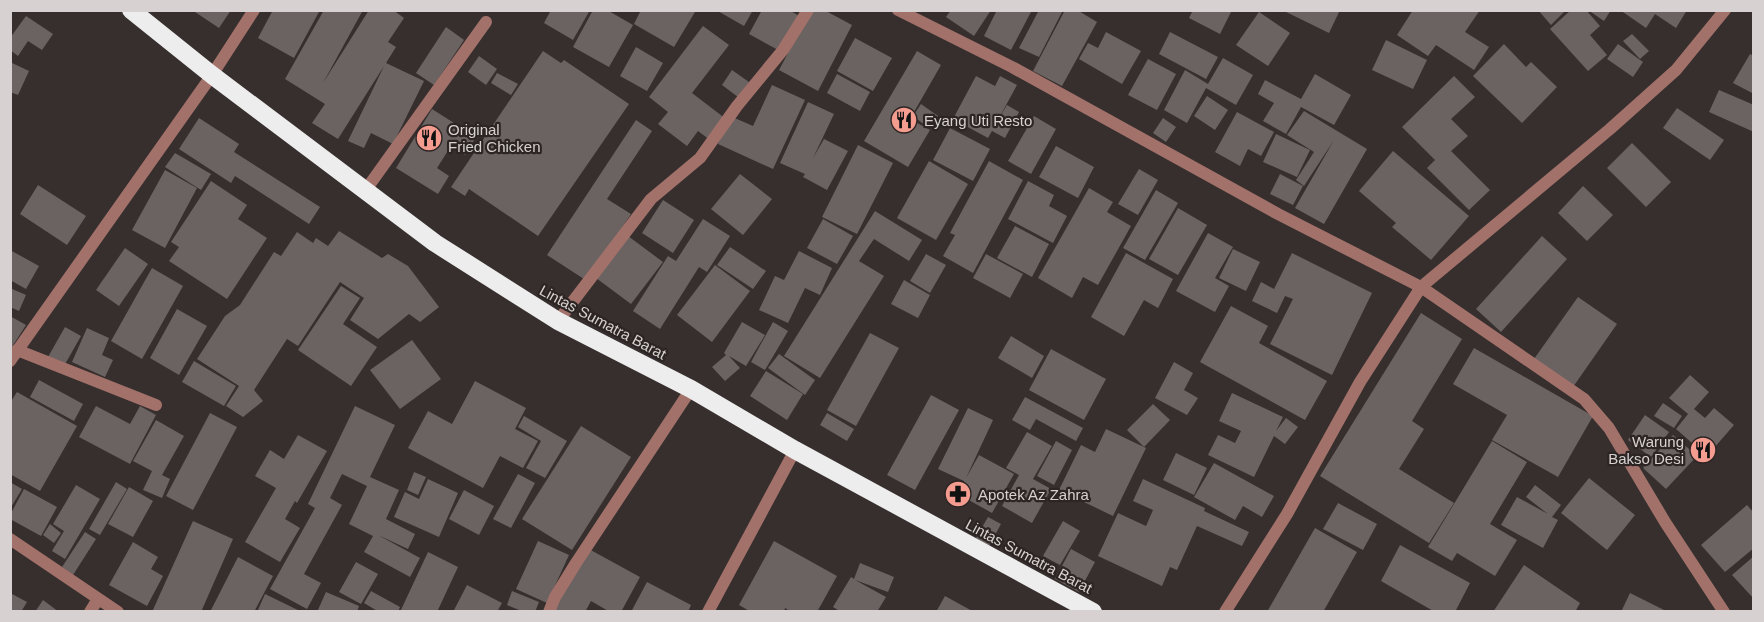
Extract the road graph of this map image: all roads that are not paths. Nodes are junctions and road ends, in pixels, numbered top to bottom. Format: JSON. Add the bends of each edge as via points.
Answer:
{"nodes":[{"id":1,"x":254,"y":10,"type":"edge"},
{"id":2,"x":808,"y":10,"type":"edge"},
{"id":3,"x":898,"y":10,"type":"edge"},
{"id":4,"x":1725,"y":10,"type":"edge"},
{"id":5,"x":140,"y":13,"type":"edge"},
{"id":6,"x":486,"y":22,"type":"dead end"},
{"id":7,"x":212,"y":75,"type":"junction"},
{"id":8,"x":365,"y":191,"type":"junction"},
{"id":9,"x":1421,"y":287,"type":"junction"},
{"id":10,"x":558,"y":321,"type":"junction"},
{"id":11,"x":14,"y":356,"type":"edge"},
{"id":12,"x":691,"y":389,"type":"junction"},
{"id":13,"x":156,"y":405,"type":"dead end"},
{"id":14,"x":795,"y":450,"type":"junction"},
{"id":15,"x":10,"y":539,"type":"edge"},
{"id":16,"x":98,"y":599,"type":"junction"},
{"id":17,"x":90,"y":612,"type":"edge"},
{"id":18,"x":118,"y":612,"type":"edge"},
{"id":19,"x":549,"y":612,"type":"edge"},
{"id":20,"x":708,"y":612,"type":"edge"},
{"id":21,"x":1093,"y":612,"type":"edge"},
{"id":22,"x":1226,"y":612,"type":"edge"},
{"id":23,"x":1724,"y":612,"type":"edge"}],
"edges":[{"from":1,"to":7,"type":"street"},
{"from":2,"to":10,"type":"street","via":[[783,50],[736,106],[700,158],[651,199]]},
{"from":3,"to":9,"type":"street"},
{"from":4,"to":9,"type":"street","via":[[1676,70]]},
{"from":5,"to":7,"type":"highway","name":"Lintas Sumatra Barat"},
{"from":6,"to":8,"type":"street"},
{"from":7,"to":8,"type":"highway","name":"Lintas Sumatra Barat"},
{"from":7,"to":11,"type":"street"},
{"from":8,"to":10,"type":"highway","name":"Lintas Sumatra Barat","via":[[435,243]]},
{"from":9,"to":22,"type":"street","via":[[1360,382],[1287,514]]},
{"from":9,"to":23,"type":"street","via":[[1584,399],[1609,428]]},
{"from":10,"to":12,"type":"highway","name":"Lintas Sumatra Barat"},
{"from":11,"to":13,"type":"street"},
{"from":12,"to":14,"type":"highway","name":"Lintas Sumatra Barat"},
{"from":12,"to":19,"type":"street","via":[[576,563]]},
{"from":14,"to":20,"type":"street"},
{"from":14,"to":21,"type":"highway","name":"Lintas Sumatra Barat"},
{"from":15,"to":16,"type":"street"},
{"from":16,"to":17,"type":"street"},
{"from":16,"to":18,"type":"street"}]}
